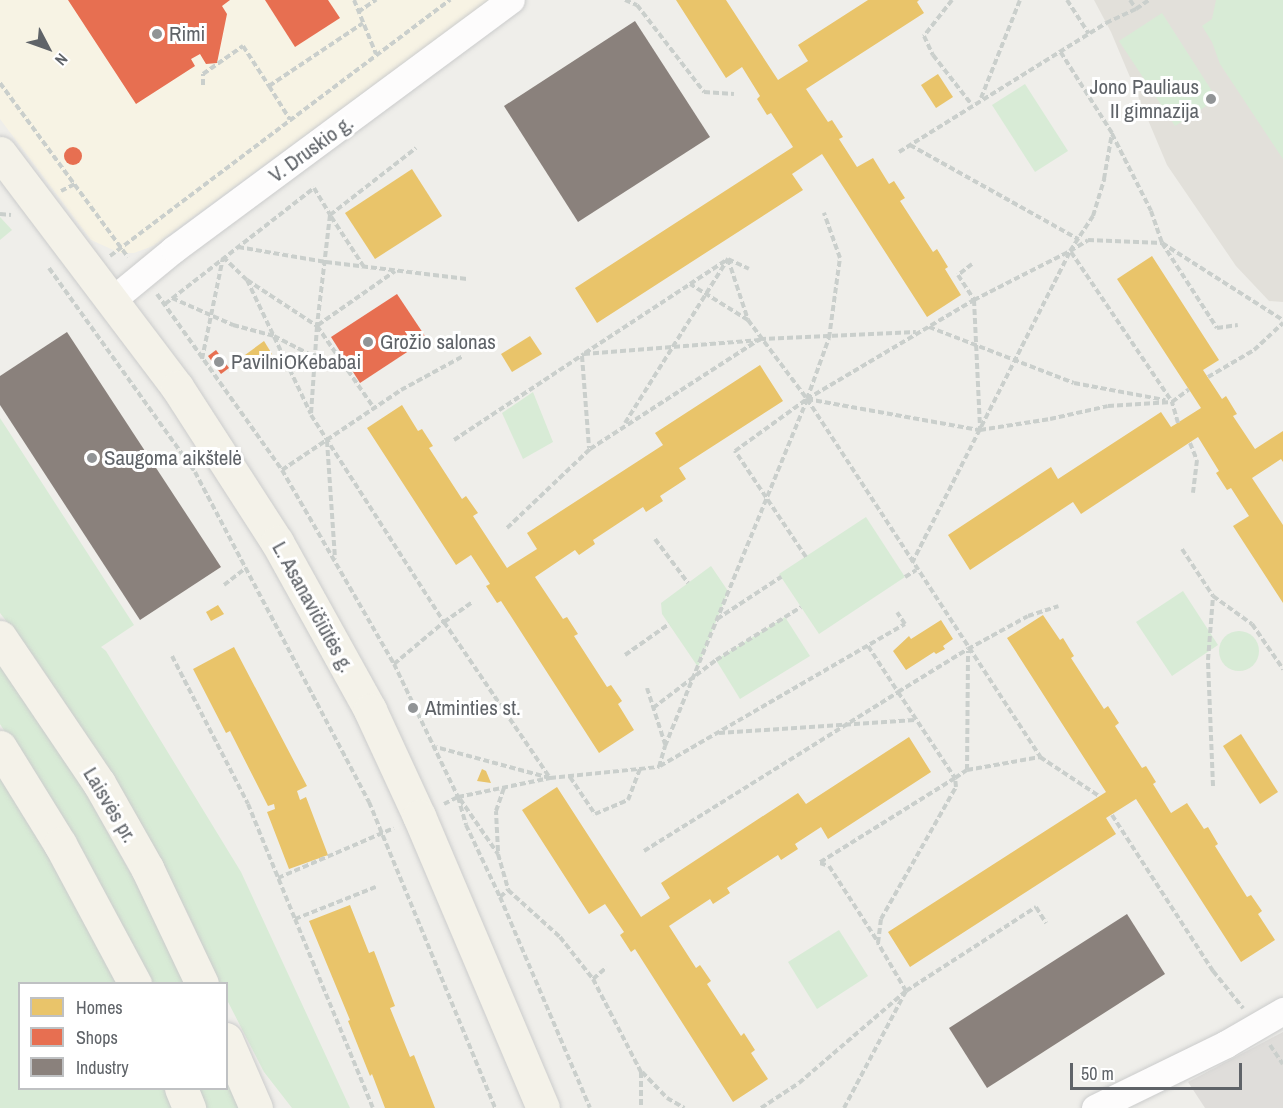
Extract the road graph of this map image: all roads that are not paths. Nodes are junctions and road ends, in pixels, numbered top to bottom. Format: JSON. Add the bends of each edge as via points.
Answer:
{"nodes":[{"id":1,"x":511,"y":0,"type":"edge"},
{"id":2,"x":0,"y":153,"type":"edge"},
{"id":3,"x":112,"y":300,"type":"junction"},
{"id":4,"x":0,"y":637,"type":"edge"},
{"id":5,"x":0,"y":747,"type":"edge"},
{"id":6,"x":134,"y":982,"type":"edge"},
{"id":7,"x":201,"y":982,"type":"edge"},
{"id":8,"x":1283,"y":1011,"type":"edge"},
{"id":9,"x":228,"y":1044,"type":"edge"},
{"id":10,"x":181,"y":1090,"type":"edge"},
{"id":11,"x":189,"y":1108,"type":"edge"},
{"id":12,"x":256,"y":1108,"type":"edge"},
{"id":13,"x":543,"y":1108,"type":"edge"},
{"id":14,"x":1095,"y":1108,"type":"edge"}],
"edges":[{"from":1,"to":3,"type":"street","name":"V. Druskio g.","via":[[174,249]]},
{"from":2,"to":3,"type":"main road","name":"L. Asanavičiūtės g."},
{"from":3,"to":13,"type":"main road","name":"L. Asanavičiūtės g.","via":[[184,397],[277,542],[370,711]]},
{"from":4,"to":7,"type":"main road","name":"Laisvės pr.","via":[[99,783],[147,868]]},
{"from":5,"to":6,"type":"main road","via":[[60,844]]},
{"from":8,"to":14,"type":"street","via":[[1185,1065]]},
{"from":9,"to":12,"type":"main road"},
{"from":10,"to":11,"type":"main road"}]}
